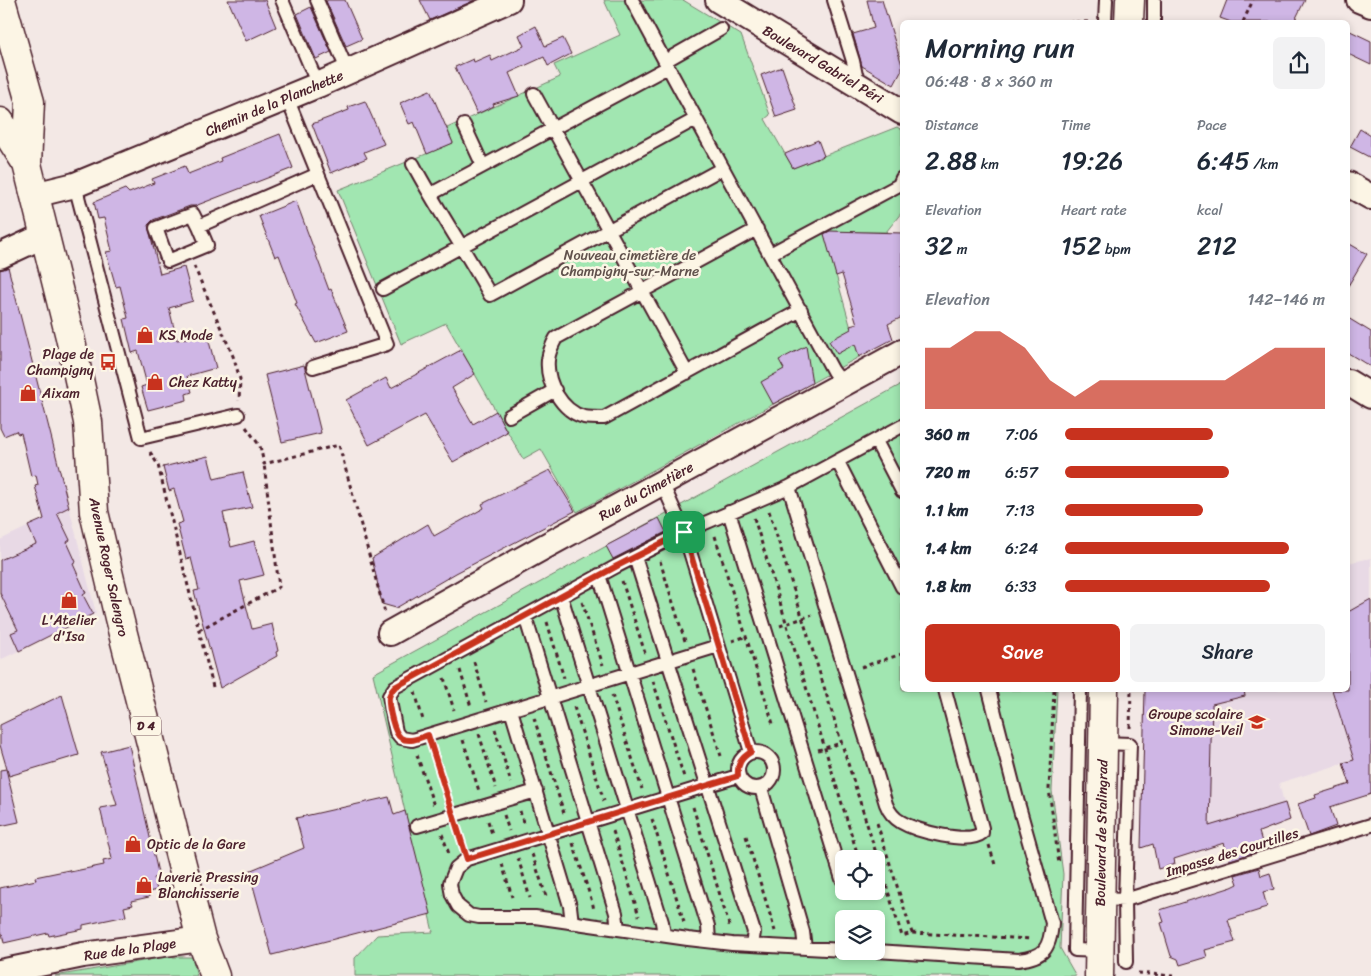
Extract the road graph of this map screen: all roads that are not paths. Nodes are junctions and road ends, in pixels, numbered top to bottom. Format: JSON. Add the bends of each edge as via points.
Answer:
{"nodes":[{"id":1,"x":2,"y":0,"type":"edge"},
{"id":2,"x":282,"y":0,"type":"edge"},
{"id":3,"x":317,"y":0,"type":"edge"},
{"id":4,"x":509,"y":0,"type":"edge"},
{"id":5,"x":632,"y":0,"type":"edge"},
{"id":6,"x":718,"y":0,"type":"edge"},
{"id":7,"x":834,"y":0,"type":"edge"},
{"id":8,"x":1106,"y":0,"type":"edge"},
{"id":9,"x":1130,"y":0,"type":"edge"},
{"id":10,"x":1154,"y":0,"type":"edge"},
{"id":11,"x":1360,"y":0,"type":"edge"},
{"id":12,"x":1371,"y":5,"type":"edge"},
{"id":13,"x":1105,"y":20,"type":"edge"},
{"id":14,"x":1129,"y":20,"type":"edge"},
{"id":15,"x":1154,"y":20,"type":"edge"},
{"id":16,"x":722,"y":29,"type":"dead end"},
{"id":17,"x":667,"y":64,"type":"junction"},
{"id":18,"x":348,"y":72,"type":"junction"},
{"id":19,"x":318,"y":85,"type":"junction"},
{"id":20,"x":858,"y":85,"type":"junction"},
{"id":21,"x":534,"y":94,"type":"dead end"},
{"id":22,"x":287,"y":98,"type":"junction"},
{"id":23,"x":900,"y":111,"type":"edge"},
{"id":24,"x":696,"y":119,"type":"junction"},
{"id":25,"x":0,"y":122,"type":"edge"},
{"id":26,"x":464,"y":125,"type":"dead end"},
{"id":27,"x":553,"y":129,"type":"junction"},
{"id":28,"x":27,"y":164,"type":"junction"},
{"id":29,"x":413,"y":164,"type":"dead end"},
{"id":30,"x":483,"y":166,"type":"junction"},
{"id":31,"x":723,"y":168,"type":"junction"},
{"id":32,"x":318,"y":174,"type":"junction"},
{"id":33,"x":582,"y":181,"type":"junction"},
{"id":34,"x":900,"y":183,"type":"edge"},
{"id":35,"x":75,"y":185,"type":"junction"},
{"id":36,"x":1350,"y":185,"type":"edge"},
{"id":37,"x":431,"y":194,"type":"junction"},
{"id":38,"x":34,"y":195,"type":"junction"},
{"id":39,"x":1371,"y":197,"type":"edge"},
{"id":40,"x":199,"y":226,"type":"junction"},
{"id":41,"x":757,"y":229,"type":"junction"},
{"id":42,"x":609,"y":231,"type":"junction"},
{"id":43,"x":45,"y":235,"type":"junction"},
{"id":44,"x":462,"y":246,"type":"junction"},
{"id":45,"x":770,"y":254,"type":"junction"},
{"id":46,"x":0,"y":256,"type":"edge"},
{"id":47,"x":383,"y":289,"type":"dead end"},
{"id":48,"x":642,"y":291,"type":"junction"},
{"id":49,"x":801,"y":310,"type":"junction"},
{"id":50,"x":900,"y":353,"type":"edge"},
{"id":51,"x":313,"y":367,"type":"dead end"},
{"id":52,"x":686,"y":373,"type":"junction"},
{"id":53,"x":1350,"y":383,"type":"edge"},
{"id":54,"x":842,"y":384,"type":"junction"},
{"id":55,"x":555,"y":390,"type":"junction"},
{"id":56,"x":1371,"y":396,"type":"edge"},
{"id":57,"x":238,"y":415,"type":"road end"},
{"id":58,"x":509,"y":416,"type":"dead end"},
{"id":59,"x":900,"y":427,"type":"edge"},
{"id":60,"x":876,"y":440,"type":"junction"},
{"id":61,"x":838,"y":462,"type":"junction"},
{"id":62,"x":662,"y":483,"type":"junction"},
{"id":63,"x":789,"y":487,"type":"junction"},
{"id":64,"x":900,"y":487,"type":"edge"},
{"id":65,"x":729,"y":512,"type":"junction"},
{"id":66,"x":684,"y":532,"type":"junction"},
{"id":67,"x":635,"y":557,"type":"junction"},
{"id":68,"x":599,"y":576,"type":"junction"},
{"id":69,"x":900,"y":583,"type":"edge"},
{"id":70,"x":561,"y":596,"type":"junction"},
{"id":71,"x":525,"y":616,"type":"junction"},
{"id":72,"x":390,"y":633,"type":"road end"},
{"id":73,"x":718,"y":646,"type":"junction"},
{"id":74,"x":669,"y":661,"type":"junction"},
{"id":75,"x":630,"y":673,"type":"junction"},
{"id":76,"x":589,"y":686,"type":"junction"},
{"id":77,"x":946,"y":692,"type":"edge"},
{"id":78,"x":990,"y":692,"type":"edge"},
{"id":79,"x":1080,"y":692,"type":"edge"},
{"id":80,"x":1104,"y":692,"type":"edge"},
{"id":81,"x":550,"y":698,"type":"junction"},
{"id":82,"x":511,"y":710,"type":"junction"},
{"id":83,"x":1103,"y":743,"type":"junction"},
{"id":84,"x":751,"y":752,"type":"junction"},
{"id":85,"x":738,"y":776,"type":"junction"},
{"id":86,"x":707,"y":785,"type":"junction"},
{"id":87,"x":761,"y":788,"type":"junction"},
{"id":88,"x":536,"y":791,"type":"junction"},
{"id":89,"x":668,"y":797,"type":"junction"},
{"id":90,"x":628,"y":810,"type":"junction"},
{"id":91,"x":588,"y":821,"type":"junction"},
{"id":92,"x":1371,"y":825,"type":"edge"},
{"id":93,"x":417,"y":826,"type":"dead end"},
{"id":94,"x":549,"y":834,"type":"junction"},
{"id":95,"x":835,"y":858,"type":"edge"},
{"id":96,"x":1113,"y":900,"type":"junction"},
{"id":97,"x":572,"y":923,"type":"junction"},
{"id":98,"x":618,"y":929,"type":"junction"},
{"id":99,"x":664,"y":935,"type":"junction"},
{"id":100,"x":201,"y":939,"type":"junction"},
{"id":101,"x":709,"y":940,"type":"junction"},
{"id":102,"x":752,"y":945,"type":"junction"},
{"id":103,"x":805,"y":948,"type":"junction"},
{"id":104,"x":835,"y":950,"type":"edge"},
{"id":105,"x":885,"y":952,"type":"edge"},
{"id":106,"x":1126,"y":962,"type":"dead end"},
{"id":107,"x":1099,"y":963,"type":"edge"},
{"id":108,"x":0,"y":972,"type":"edge"},
{"id":109,"x":215,"y":976,"type":"edge"}],
"edges":[{"from":1,"to":28,"type":"main road","name":"Avenue Roger Salengro","number":"D 4","via":[[30,102]]},
{"from":2,"to":19,"type":"lane"},
{"from":3,"to":18,"type":"lane"},
{"from":4,"to":18,"type":"street","name":"Chemin de la Planchette"},
{"from":5,"to":17,"type":"lane"},
{"from":6,"to":20,"type":"street","name":"Boulevard Gabriel Péri"},
{"from":7,"to":20,"type":"lane"},
{"from":8,"to":13,"type":"lane"},
{"from":9,"to":14,"type":"main road"},
{"from":10,"to":15,"type":"lane"},
{"from":11,"to":12,"type":"street"},
{"from":16,"to":17,"type":"lane"},
{"from":17,"to":24,"type":"lane"},
{"from":17,"to":27,"type":"lane"},
{"from":18,"to":19,"type":"street","name":"Chemin de la Planchette"},
{"from":19,"to":22,"type":"street","name":"Chemin de la Planchette"},
{"from":20,"to":23,"type":"street","name":"Boulevard Gabriel Péri"},
{"from":21,"to":27,"type":"lane"},
{"from":22,"to":32,"type":"lane"},
{"from":22,"to":35,"type":"street","name":"Chemin de la Planchette"},
{"from":24,"to":31,"type":"lane"},
{"from":24,"to":33,"type":"lane"},
{"from":25,"to":28,"type":"main road","name":"Avenue Roger Salengro","number":"D 4"},
{"from":26,"to":30,"type":"lane"},
{"from":27,"to":30,"type":"lane"},
{"from":27,"to":33,"type":"lane"},
{"from":28,"to":38,"type":"main road","name":"Avenue Roger Salengro","number":"D 4"},
{"from":29,"to":37,"type":"lane"},
{"from":30,"to":37,"type":"lane"},
{"from":31,"to":41,"type":"lane"},
{"from":31,"to":42,"type":"lane"},
{"from":32,"to":40,"type":"lane"},
{"from":32,"to":51,"type":"lane","via":[[387,344]]},
{"from":33,"to":42,"type":"lane"},
{"from":33,"to":44,"type":"lane"},
{"from":34,"to":45,"type":"lane"},
{"from":35,"to":38,"type":"street","name":"Chemin de la Planchette"},
{"from":35,"to":57,"type":"lane","via":[[141,438]]},
{"from":36,"to":39,"type":"street"},
{"from":37,"to":44,"type":"lane"},
{"from":38,"to":43,"type":"main road","name":"Avenue Roger Salengro","number":"D 4"},
{"from":40,"to":40,"type":"lane","via":[[193,214],[156,228],[168,262],[207,245]]},
{"from":41,"to":45,"type":"lane"},
{"from":41,"to":48,"type":"lane"},
{"from":42,"to":44,"type":"lane","via":[[490,295]]},
{"from":42,"to":48,"type":"lane"},
{"from":43,"to":46,"type":"street"},
{"from":43,"to":100,"type":"main road","name":"Avenue Roger Salengro","number":"D 4","via":[[88,422],[94,512]]},
{"from":44,"to":47,"type":"lane"},
{"from":45,"to":49,"type":"lane"},
{"from":48,"to":52,"type":"lane"},
{"from":48,"to":55,"type":"lane","via":[[556,338],[548,361],[549,378]]},
{"from":49,"to":52,"type":"lane"},
{"from":49,"to":54,"type":"lane"},
{"from":50,"to":54,"type":"street","name":"Rue du Cimetière"},
{"from":52,"to":55,"type":"lane","via":[[604,418],[583,417],[567,407]]},
{"from":53,"to":56,"type":"street"},
{"from":54,"to":62,"type":"street","name":"Rue du Cimetière"},
{"from":55,"to":58,"type":"lane"},
{"from":59,"to":60,"type":"lane"},
{"from":60,"to":61,"type":"lane"},
{"from":60,"to":64,"type":"lane"},
{"from":61,"to":63,"type":"lane"},
{"from":61,"to":69,"type":"lane"},
{"from":62,"to":66,"type":"lane"},
{"from":62,"to":72,"type":"street","name":"Rue du Cimetière"},
{"from":63,"to":65,"type":"lane"},
{"from":63,"to":77,"type":"lane","via":[[889,811],[909,827],[973,838],[982,833],[982,828]]},
{"from":65,"to":66,"type":"lane"},
{"from":65,"to":95,"type":"lane"},
{"from":66,"to":67,"type":"lane"},
{"from":66,"to":73,"type":"lane"},
{"from":67,"to":68,"type":"lane"},
{"from":67,"to":74,"type":"lane"},
{"from":68,"to":70,"type":"lane"},
{"from":68,"to":75,"type":"lane"},
{"from":70,"to":71,"type":"lane"},
{"from":70,"to":76,"type":"lane"},
{"from":71,"to":81,"type":"lane"},
{"from":71,"to":82,"type":"lane","via":[[395,687],[389,696],[396,732],[401,738],[412,740]]},
{"from":73,"to":74,"type":"lane"},
{"from":73,"to":84,"type":"lane"},
{"from":74,"to":75,"type":"lane"},
{"from":74,"to":86,"type":"lane"},
{"from":75,"to":76,"type":"lane"},
{"from":75,"to":89,"type":"lane"},
{"from":76,"to":81,"type":"lane"},
{"from":76,"to":90,"type":"lane"},
{"from":78,"to":105,"type":"lane","via":[[1052,923],[1046,950],[1032,958],[1018,960]]},
{"from":79,"to":107,"type":"lane","via":[[1075,950]]},
{"from":80,"to":83,"type":"main road","name":"Boulevard de Stalingrad"},
{"from":81,"to":82,"type":"lane"},
{"from":81,"to":91,"type":"lane"},
{"from":82,"to":88,"type":"lane"},
{"from":83,"to":96,"type":"main road","name":"Boulevard de Stalingrad"},
{"from":83,"to":96,"type":"lane","via":[[1130,744]]},
{"from":84,"to":85,"type":"lane","via":[[740,761]]},
{"from":84,"to":87,"type":"lane","via":[[768,757],[774,768],[771,780]]},
{"from":85,"to":86,"type":"lane"},
{"from":85,"to":87,"type":"lane","via":[[747,786]]},
{"from":86,"to":89,"type":"lane"},
{"from":86,"to":102,"type":"lane","via":[[754,932]]},
{"from":87,"to":103,"type":"lane"},
{"from":88,"to":93,"type":"lane"},
{"from":88,"to":94,"type":"lane"},
{"from":89,"to":90,"type":"lane"},
{"from":89,"to":101,"type":"lane","via":[[708,926]]},
{"from":90,"to":91,"type":"lane"},
{"from":90,"to":99,"type":"lane"},
{"from":91,"to":94,"type":"lane"},
{"from":91,"to":98,"type":"lane"},
{"from":92,"to":96,"type":"lane","name":"Impasse des Courtilles"},
{"from":94,"to":97,"type":"lane"},
{"from":94,"to":97,"type":"lane","via":[[467,859],[456,868],[450,883],[452,895],[469,915],[535,917]]},
{"from":96,"to":106,"type":"lane"},
{"from":96,"to":107,"type":"main road","name":"Boulevard de Stalingrad"},
{"from":97,"to":98,"type":"lane"},
{"from":98,"to":99,"type":"lane"},
{"from":99,"to":101,"type":"lane"},
{"from":100,"to":108,"type":"street","name":"Rue de la Plage","via":[[83,955]]},
{"from":100,"to":109,"type":"main road","number":"D 4"},
{"from":101,"to":102,"type":"lane"},
{"from":102,"to":103,"type":"lane"},
{"from":103,"to":104,"type":"lane"}]}
